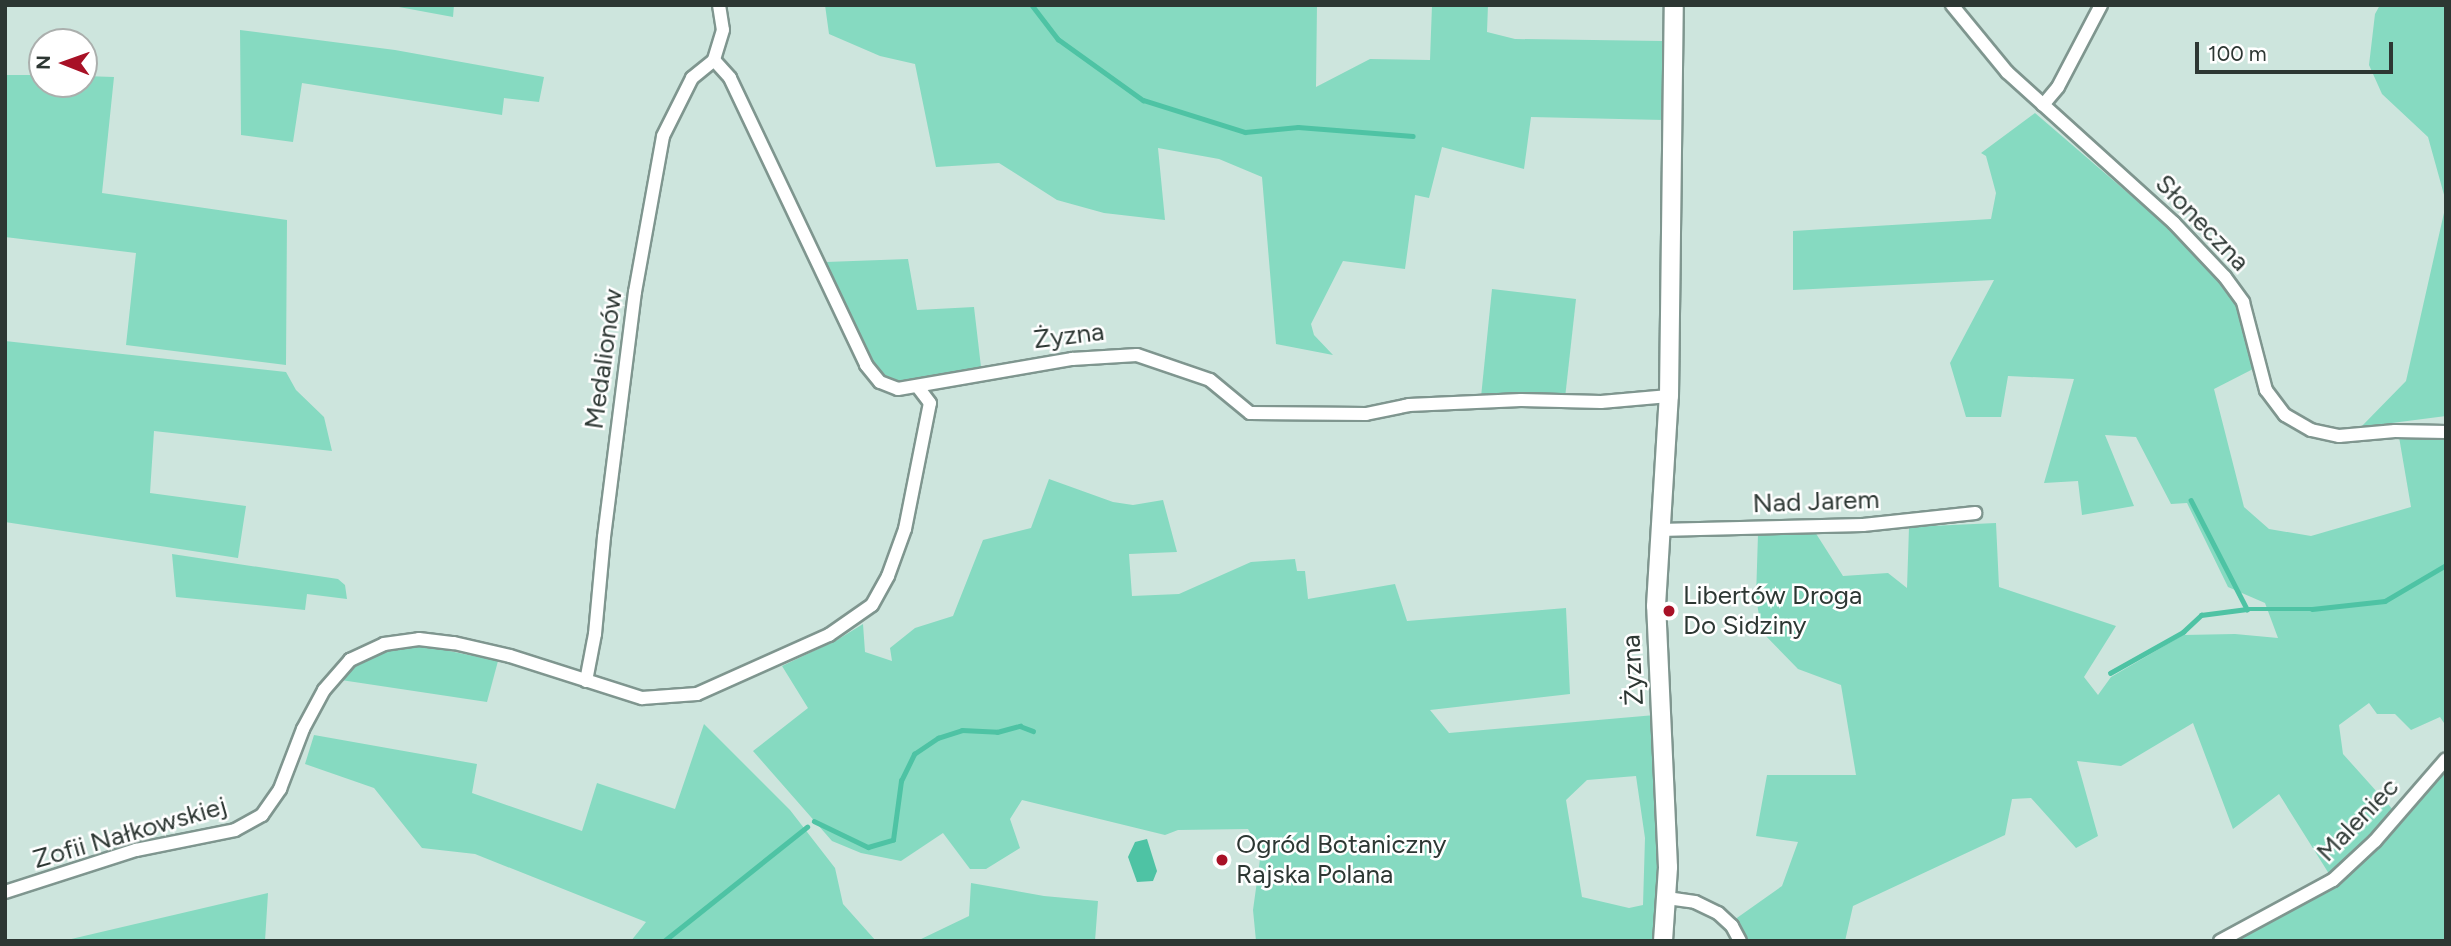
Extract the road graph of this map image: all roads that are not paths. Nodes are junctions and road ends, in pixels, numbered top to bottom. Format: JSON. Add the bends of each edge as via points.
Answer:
{"nodes":[{"id":1,"x":719,"y":5,"type":"edge"},
{"id":2,"x":1674,"y":5,"type":"edge"},
{"id":3,"x":1952,"y":5,"type":"edge"},
{"id":4,"x":2101,"y":5,"type":"edge"},
{"id":5,"x":714,"y":60,"type":"junction"},
{"id":6,"x":2043,"y":105,"type":"junction"},
{"id":7,"x":918,"y":387,"type":"junction"},
{"id":8,"x":1669,"y":396,"type":"junction"},
{"id":9,"x":2446,"y":432,"type":"edge"},
{"id":10,"x":1975,"y":513,"type":"dead end"},
{"id":11,"x":1659,"y":530,"type":"junction"},
{"id":12,"x":586,"y":681,"type":"junction"},
{"id":13,"x":2446,"y":760,"type":"edge"},
{"id":14,"x":5,"y":892,"type":"edge"},
{"id":15,"x":1667,"y":898,"type":"junction"},
{"id":16,"x":1663,"y":941,"type":"edge"},
{"id":17,"x":1740,"y":941,"type":"edge"},
{"id":18,"x":2220,"y":941,"type":"edge"}],
"edges":[{"from":1,"to":5,"type":"street","via":[[723,30]]},
{"from":2,"to":8,"type":"street","name":"Żyzna"},
{"from":3,"to":6,"type":"street","name":"Słoneczna","via":[[2007,72]]},
{"from":4,"to":6,"type":"street","via":[[2058,87]]},
{"from":5,"to":7,"type":"street","name":"Żyzna","via":[[730,78],[866,365],[884,384],[898,389]]},
{"from":5,"to":12,"type":"street","name":"Medalionów","via":[[692,78],[663,136],[635,292]]},
{"from":6,"to":9,"type":"street","name":"Słoneczna","via":[[2174,223],[2237,291],[2266,390],[2285,415],[2311,430],[2339,436]]},
{"from":7,"to":8,"type":"street","name":"Żyzna","via":[[1072,359],[1137,355],[1210,380],[1250,413],[1366,414],[1409,405],[1601,402]]},
{"from":7,"to":12,"type":"street","name":"Zofii Nałkowskiej","via":[[930,404],[918,471],[905,529],[872,605],[830,635],[697,694],[642,698]]},
{"from":8,"to":11,"type":"street","name":"Żyzna"},
{"from":10,"to":11,"type":"street","name":"Nad Jarem","via":[[1863,525]]},
{"from":11,"to":15,"type":"street","name":"Żyzna","via":[[1656,606]]},
{"from":12,"to":14,"type":"street","name":"Zofii Nałkowskiej","via":[[454,643],[419,639],[384,644],[350,660],[324,690],[279,789],[262,815],[235,830],[136,850]]},
{"from":13,"to":18,"type":"street","name":"Maleniec","via":[[2375,841],[2333,880]]},
{"from":15,"to":16,"type":"street","name":"Żyzna"},
{"from":15,"to":17,"type":"street","via":[[1695,902],[1718,913]]}]}
